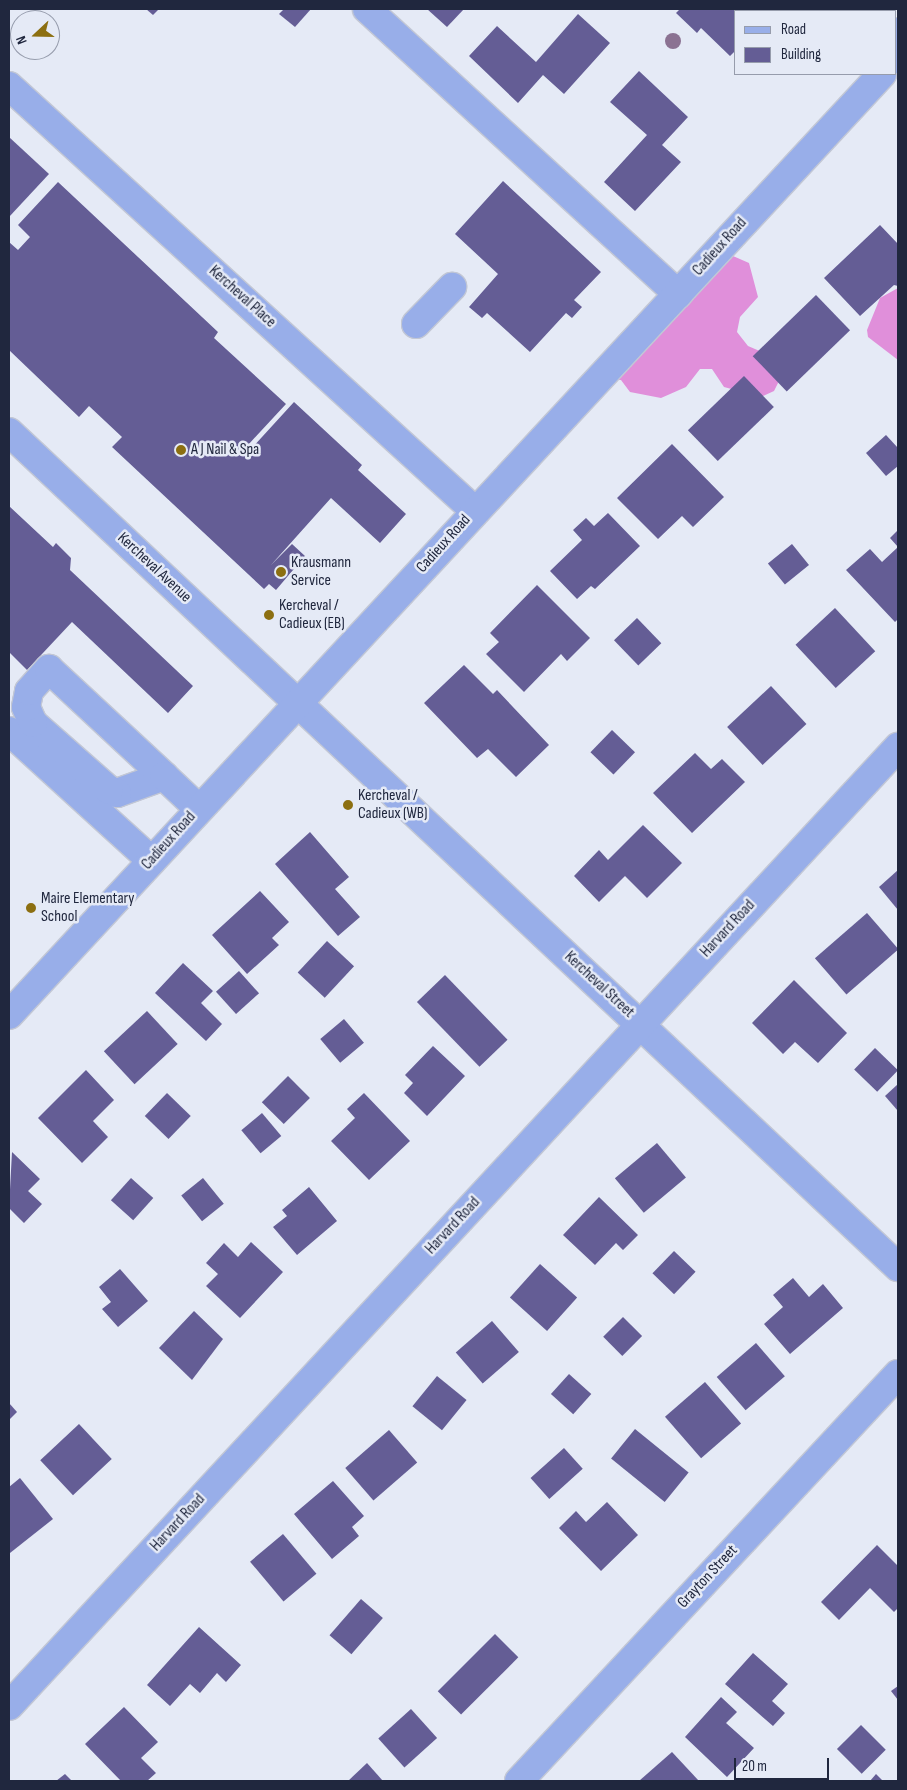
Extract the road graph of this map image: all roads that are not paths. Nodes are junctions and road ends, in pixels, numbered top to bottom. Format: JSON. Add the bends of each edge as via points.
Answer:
{"nodes":[{"id":1,"x":367,"y":9,"type":"edge"},
{"id":2,"x":881,"y":75,"type":"edge"},
{"id":3,"x":9,"y":86,"type":"edge"},
{"id":4,"x":452,"y":287,"type":"dead end"},
{"id":5,"x":678,"y":294,"type":"junction"},
{"id":6,"x":416,"y":324,"type":"dead end"},
{"id":7,"x":9,"y":432,"type":"edge"},
{"id":8,"x":474,"y":510,"type":"junction"},
{"id":9,"x":299,"y":704,"type":"junction"},
{"id":10,"x":9,"y":731,"type":"edge"},
{"id":11,"x":898,"y":747,"type":"edge"},
{"id":12,"x":164,"y":776,"type":"junction"},
{"id":13,"x":199,"y":809,"type":"junction"},
{"id":14,"x":152,"y":861,"type":"junction"},
{"id":15,"x":9,"y":1015,"type":"edge"},
{"id":16,"x":639,"y":1024,"type":"junction"},
{"id":17,"x":898,"y":1267,"type":"edge"},
{"id":18,"x":898,"y":1374,"type":"edge"},
{"id":19,"x":9,"y":1706,"type":"edge"},
{"id":20,"x":519,"y":1781,"type":"edge"}],
"edges":[{"from":1,"to":5,"type":"street"},
{"from":2,"to":5,"type":"street","name":"Cadieux Road"},
{"from":3,"to":8,"type":"street","name":"Kercheval Place"},
{"from":4,"to":6,"type":"street"},
{"from":5,"to":8,"type":"street","name":"Cadieux Road"},
{"from":7,"to":9,"type":"street","name":"Kercheval Avenue"},
{"from":8,"to":9,"type":"street","name":"Cadieux Road"},
{"from":9,"to":13,"type":"street","name":"Cadieux Road"},
{"from":9,"to":16,"type":"street","name":"Kercheval Street"},
{"from":10,"to":14,"type":"street"},
{"from":11,"to":16,"type":"street","name":"Harvard Road"},
{"from":12,"to":12,"type":"street","via":[[49,669],[29,690],[26,707],[40,729],[109,790],[117,793]]},
{"from":12,"to":13,"type":"street"},
{"from":13,"to":14,"type":"street","name":"Cadieux Road"},
{"from":14,"to":15,"type":"street","name":"Cadieux Road"},
{"from":16,"to":17,"type":"street","name":"Kercheval Street"},
{"from":16,"to":19,"type":"street","name":"Harvard Road"},
{"from":18,"to":20,"type":"street","name":"Grayton Street"}]}
